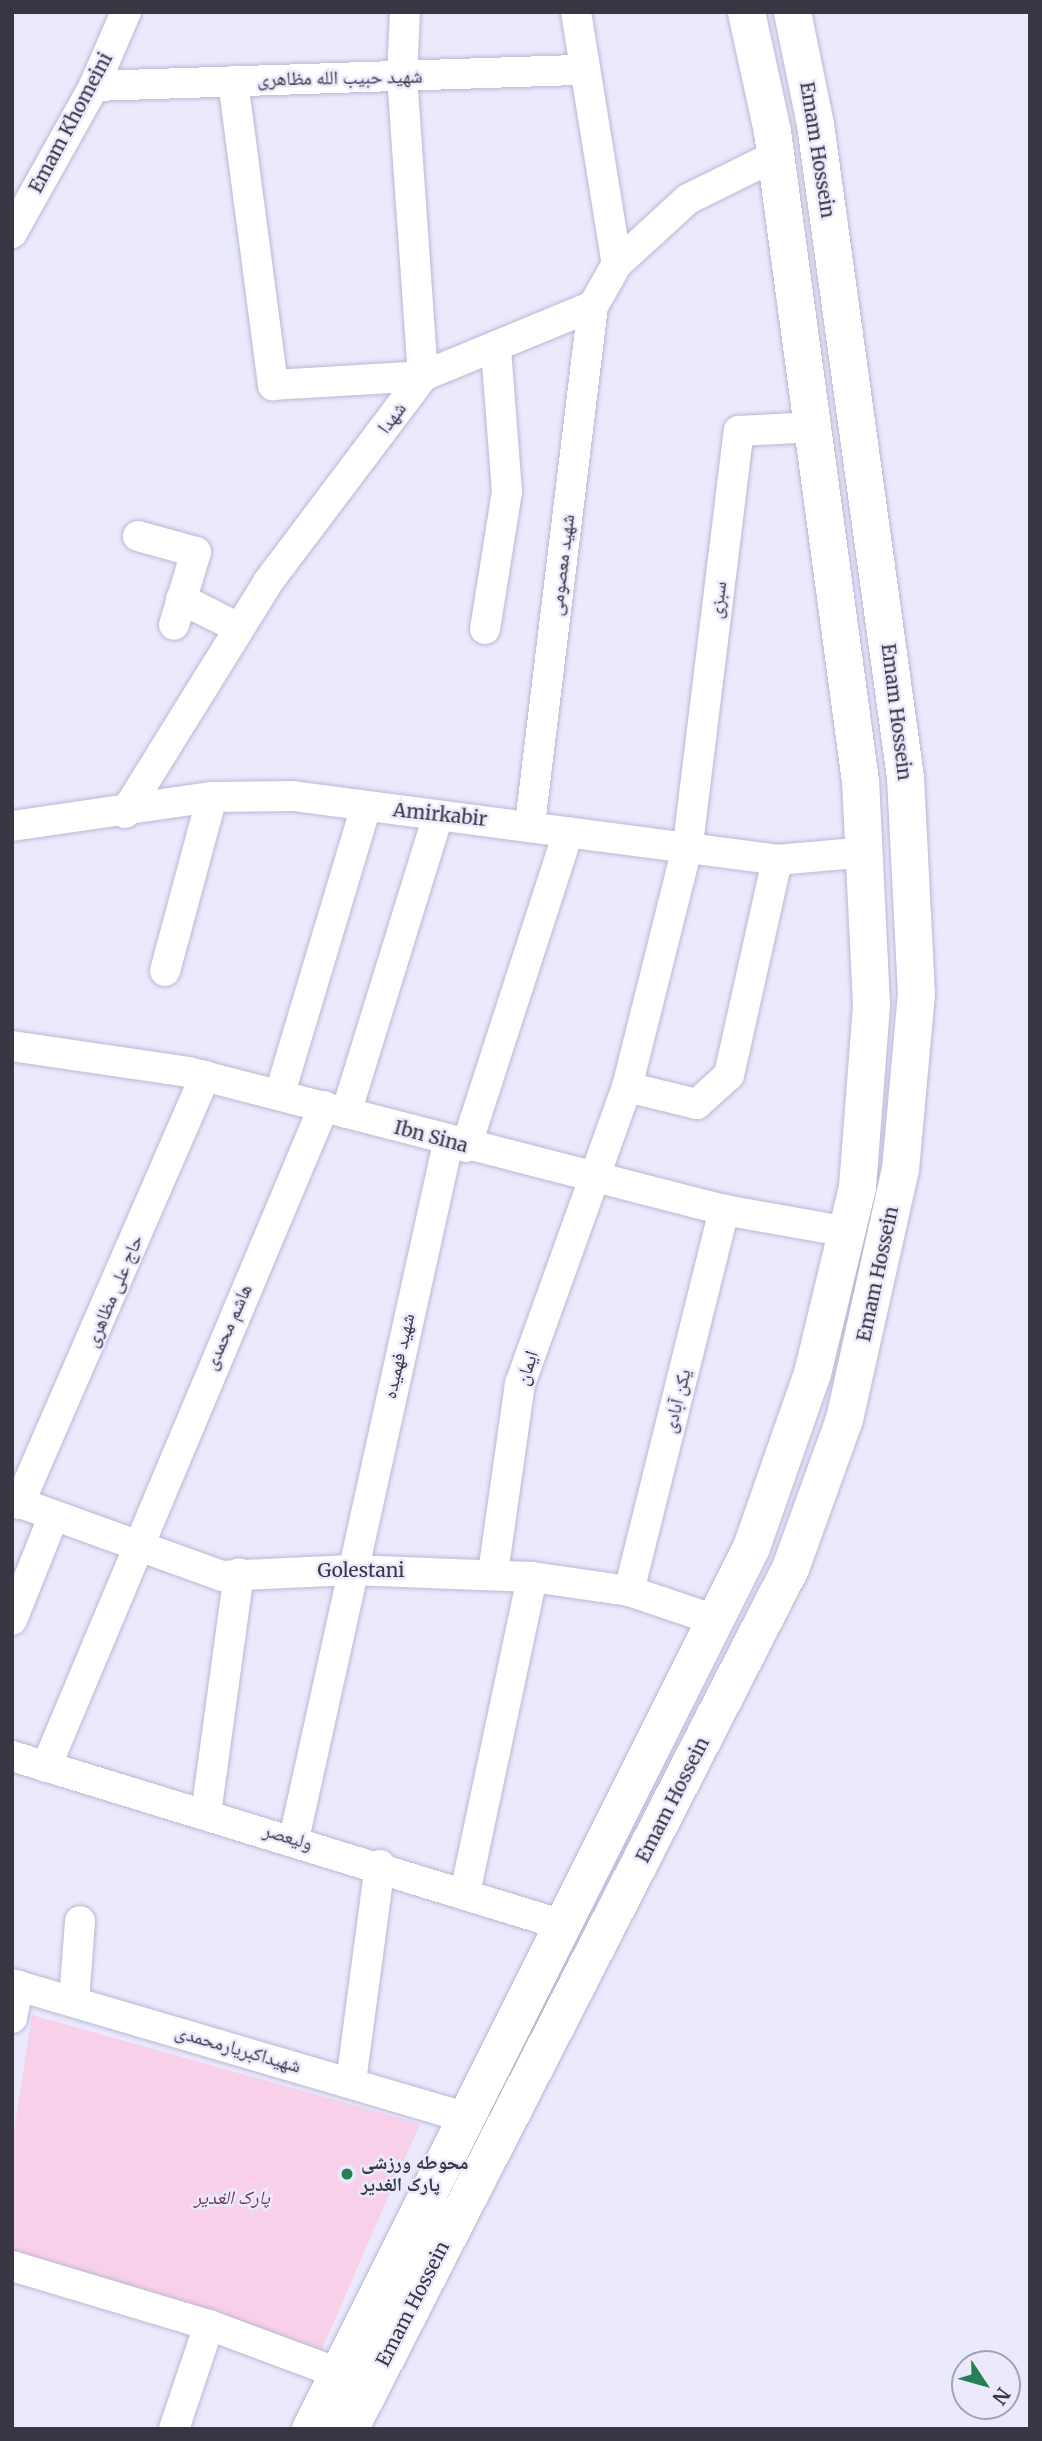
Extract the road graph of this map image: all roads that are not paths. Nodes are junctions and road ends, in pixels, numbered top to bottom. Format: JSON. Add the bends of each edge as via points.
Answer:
{"nodes":[{"id":1,"x":126,"y":12,"type":"edge"},
{"id":2,"x":405,"y":12,"type":"edge"},
{"id":3,"x":576,"y":12,"type":"edge"},
{"id":4,"x":746,"y":12,"type":"edge"},
{"id":5,"x":792,"y":12,"type":"edge"},
{"id":6,"x":585,"y":70,"type":"junction"},
{"id":7,"x":402,"y":77,"type":"junction"},
{"id":8,"x":233,"y":80,"type":"junction"},
{"id":9,"x":94,"y":86,"type":"junction"},
{"id":10,"x":775,"y":156,"type":"junction"},
{"id":11,"x":12,"y":233,"type":"edge"},
{"id":12,"x":617,"y":264,"type":"junction"},
{"id":13,"x":593,"y":306,"type":"junction"},
{"id":14,"x":496,"y":348,"type":"junction"},
{"id":15,"x":424,"y":376,"type":"junction"},
{"id":16,"x":815,"y":427,"type":"junction"},
{"id":17,"x":138,"y":536,"type":"dead end"},
{"id":18,"x":239,"y":628,"type":"junction"},
{"id":19,"x":485,"y":629,"type":"dead end"},
{"id":20,"x":212,"y":797,"type":"junction"},
{"id":21,"x":366,"y":807,"type":"junction"},
{"id":22,"x":125,"y":813,"type":"junction"},
{"id":23,"x":438,"y":816,"type":"junction"},
{"id":24,"x":530,"y":824,"type":"junction"},
{"id":25,"x":12,"y":826,"type":"edge"},
{"id":26,"x":568,"y":833,"type":"junction"},
{"id":27,"x":688,"y":845,"type":"junction"},
{"id":28,"x":867,"y":852,"type":"junction"},
{"id":29,"x":777,"y":860,"type":"junction"},
{"id":30,"x":164,"y":971,"type":"dead end"},
{"id":31,"x":12,"y":1046,"type":"edge"},
{"id":32,"x":205,"y":1076,"type":"junction"},
{"id":33,"x":627,"y":1087,"type":"junction"},
{"id":34,"x":280,"y":1093,"type":"junction"},
{"id":35,"x":335,"y":1109,"type":"junction"},
{"id":36,"x":457,"y":1145,"type":"junction"},
{"id":37,"x":600,"y":1174,"type":"junction"},
{"id":38,"x":724,"y":1210,"type":"junction"},
{"id":39,"x":849,"y":1232,"type":"junction"},
{"id":40,"x":887,"y":1241,"type":"junction"},
{"id":41,"x":16,"y":1502,"type":"edge"},
{"id":42,"x":52,"y":1520,"type":"junction"},
{"id":43,"x":135,"y":1549,"type":"junction"},
{"id":44,"x":351,"y":1570,"type":"junction"},
{"id":45,"x":239,"y":1573,"type":"junction"},
{"id":46,"x":494,"y":1573,"type":"junction"},
{"id":47,"x":532,"y":1577,"type":"junction"},
{"id":48,"x":629,"y":1591,"type":"junction"},
{"id":49,"x":12,"y":1620,"type":"edge"},
{"id":50,"x":718,"y":1621,"type":"junction"},
{"id":51,"x":12,"y":1756,"type":"edge"},
{"id":52,"x":46,"y":1767,"type":"junction"},
{"id":53,"x":206,"y":1814,"type":"junction"},
{"id":54,"x":294,"y":1839,"type":"junction"},
{"id":55,"x":380,"y":1865,"type":"junction"},
{"id":56,"x":465,"y":1893,"type":"junction"},
{"id":57,"x":80,"y":1921,"type":"dead end"},
{"id":58,"x":563,"y":1925,"type":"junction"},
{"id":59,"x":15,"y":1985,"type":"edge"},
{"id":60,"x":74,"y":2000,"type":"junction"},
{"id":61,"x":12,"y":2018,"type":"edge"},
{"id":62,"x":351,"y":2082,"type":"junction"},
{"id":63,"x":464,"y":2117,"type":"junction"},
{"id":64,"x":12,"y":2266,"type":"edge"},
{"id":65,"x":209,"y":2325,"type":"junction"},
{"id":66,"x":338,"y":2373,"type":"junction"},
{"id":67,"x":174,"y":2429,"type":"edge"},
{"id":68,"x":310,"y":2429,"type":"edge"},
{"id":69,"x":349,"y":2429,"type":"edge"}],
"edges":[{"from":1,"to":9,"type":"street","name":"Emam Khomeini"},
{"from":2,"to":7,"type":"street"},
{"from":3,"to":6,"type":"street"},
{"from":4,"to":10,"type":"main road","name":"Emam Hossein"},
{"from":5,"to":40,"type":"main road","name":"Emam Hossein","via":[[815,124],[905,777],[915,1021],[910,1106]]},
{"from":6,"to":7,"type":"street","name":"شهید حبیب الله مظاهری"},
{"from":6,"to":12,"type":"street"},
{"from":7,"to":8,"type":"street","name":"شهید حبیب الله مظاهری"},
{"from":7,"to":15,"type":"street"},
{"from":8,"to":9,"type":"street","name":"شهید حبیب الله مظاهری"},
{"from":8,"to":15,"type":"street","via":[[273,386]]},
{"from":9,"to":11,"type":"street","name":"Emam Khomeini"},
{"from":10,"to":12,"type":"street","via":[[688,199]]},
{"from":10,"to":16,"type":"main road","name":"Emam Hossein"},
{"from":12,"to":13,"type":"street"},
{"from":13,"to":14,"type":"street"},
{"from":13,"to":24,"type":"street","name":"شهید معصومی"},
{"from":14,"to":15,"type":"street"},
{"from":14,"to":19,"type":"street","via":[[507,492]]},
{"from":15,"to":18,"type":"street","name":"شهدا"},
{"from":16,"to":27,"type":"street","name":"سبزی","via":[[739,431]]},
{"from":16,"to":28,"type":"main road","name":"Emam Hossein"},
{"from":17,"to":18,"type":"street","via":[[196,552],[177,612]]},
{"from":18,"to":22,"type":"street","name":"شهدا"},
{"from":20,"to":21,"type":"street","name":"Amirkabir","via":[[293,796]]},
{"from":20,"to":22,"type":"street","name":"Amirkabir"},
{"from":20,"to":30,"type":"street"},
{"from":21,"to":23,"type":"street","name":"Amirkabir"},
{"from":21,"to":34,"type":"street"},
{"from":22,"to":25,"type":"street","name":"Amirkabir"},
{"from":23,"to":24,"type":"street","name":"Amirkabir"},
{"from":23,"to":35,"type":"street","name":"هاشم محمدی"},
{"from":24,"to":26,"type":"street","name":"Amirkabir"},
{"from":26,"to":27,"type":"street","name":"Amirkabir"},
{"from":26,"to":36,"type":"street","name":"شهید فهمیده"},
{"from":27,"to":29,"type":"street","name":"Amirkabir"},
{"from":27,"to":33,"type":"street","name":"ایمان"},
{"from":28,"to":29,"type":"street","name":"Amirkabir"},
{"from":28,"to":39,"type":"main road","name":"Emam Hossein","via":[[867,1114]]},
{"from":29,"to":33,"type":"street","via":[[729,1075],[697,1104]]},
{"from":31,"to":32,"type":"street","name":"Ibn Sina"},
{"from":32,"to":34,"type":"street","name":"Ibn Sina"},
{"from":32,"to":41,"type":"street","name":"حاج علی مظاهری"},
{"from":33,"to":37,"type":"street","name":"ایمان"},
{"from":34,"to":35,"type":"street","name":"Ibn Sina"},
{"from":35,"to":36,"type":"street","name":"Ibn Sina"},
{"from":35,"to":43,"type":"street","name":"هاشم محمدی"},
{"from":36,"to":37,"type":"street","name":"Ibn Sina"},
{"from":36,"to":44,"type":"street","name":"شهید فهمیده"},
{"from":37,"to":38,"type":"street","name":"Ibn Sina"},
{"from":37,"to":46,"type":"street","name":"ایمان","via":[[520,1384]]},
{"from":38,"to":39,"type":"street","name":"Ibn Sina"},
{"from":38,"to":48,"type":"street","name":"یکن آبادی"},
{"from":39,"to":40,"type":"main road"},
{"from":39,"to":50,"type":"main road","name":"Emam Hossein","via":[[792,1440]]},
{"from":40,"to":69,"type":"main road","name":"Emam Hossein","via":[[844,1419],[790,1568]]},
{"from":41,"to":42,"type":"street","name":"Golestani"},
{"from":42,"to":43,"type":"street","name":"Golestani"},
{"from":42,"to":49,"type":"street"},
{"from":43,"to":45,"type":"street","name":"Golestani","via":[[222,1576]]},
{"from":43,"to":52,"type":"street","name":"هاشم محمدی"},
{"from":44,"to":45,"type":"street","name":"Golestani"},
{"from":44,"to":46,"type":"street","name":"Golestani"},
{"from":44,"to":54,"type":"street","name":"شهید فهمیده"},
{"from":45,"to":53,"type":"street"},
{"from":46,"to":47,"type":"street","name":"Golestani"},
{"from":47,"to":48,"type":"street","name":"Golestani"},
{"from":47,"to":56,"type":"street"},
{"from":48,"to":50,"type":"street","name":"Golestani"},
{"from":50,"to":58,"type":"main road","name":"Emam Hossein"},
{"from":51,"to":52,"type":"street","name":"ولیعصر"},
{"from":52,"to":53,"type":"street","name":"ولیعصر"},
{"from":53,"to":54,"type":"street","name":"ولیعصر"},
{"from":54,"to":55,"type":"street","name":"ولیعصر"},
{"from":55,"to":56,"type":"street","name":"ولیعصر"},
{"from":55,"to":62,"type":"street"},
{"from":56,"to":58,"type":"street","name":"ولیعصر"},
{"from":57,"to":60,"type":"street"},
{"from":58,"to":63,"type":"main road","name":"Emam Hossein"},
{"from":59,"to":60,"type":"street","name":"شهیداکبریارمحمدی"},
{"from":59,"to":61,"type":"street"},
{"from":60,"to":62,"type":"street","name":"شهیداکبریارمحمدی"},
{"from":62,"to":63,"type":"street","name":"شهیداکبریارمحمدی"},
{"from":63,"to":66,"type":"main road","name":"Emam Hossein"},
{"from":64,"to":65,"type":"street"},
{"from":65,"to":66,"type":"street"},
{"from":65,"to":67,"type":"street"},
{"from":66,"to":68,"type":"main road","name":"Emam Hossein"}]}
